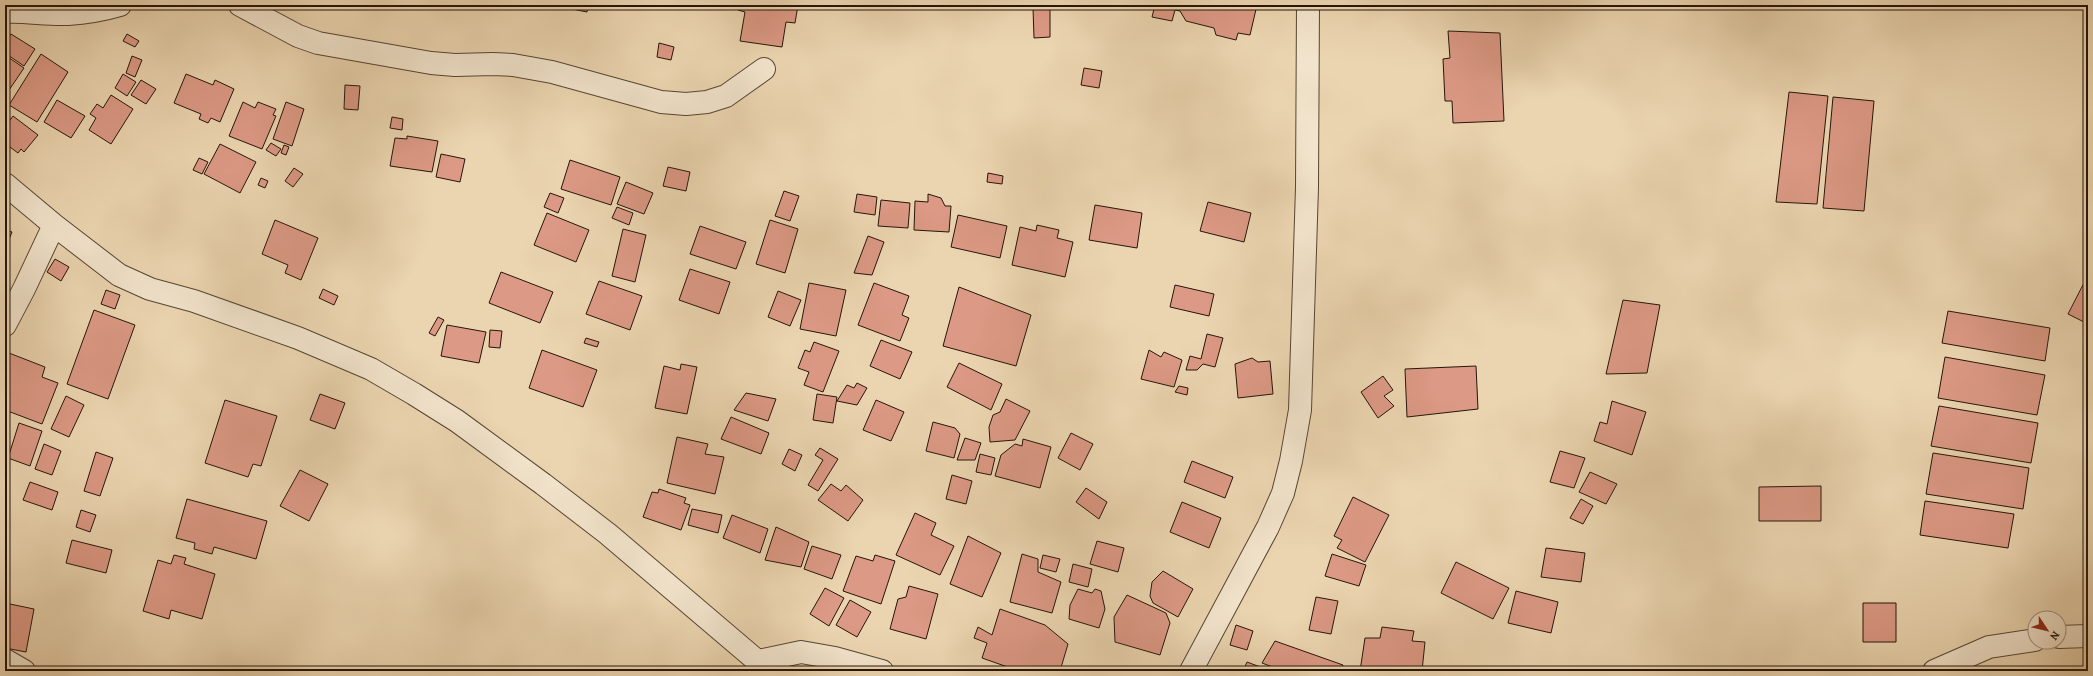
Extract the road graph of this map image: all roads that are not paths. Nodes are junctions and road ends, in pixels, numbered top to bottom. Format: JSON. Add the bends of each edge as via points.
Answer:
{"nodes":[{"id":1,"x":120,"y":5,"type":"edge"},
{"id":2,"x":240,"y":5,"type":"edge"},
{"id":3,"x":1308,"y":5,"type":"edge"},
{"id":4,"x":5,"y":12,"type":"edge"},
{"id":5,"x":764,"y":69,"type":"dead end"},
{"id":6,"x":5,"y":184,"type":"edge"},
{"id":7,"x":54,"y":225,"type":"junction"},
{"id":8,"x":5,"y":325,"type":"edge"},
{"id":9,"x":2088,"y":636,"type":"edge"},
{"id":10,"x":2067,"y":637,"type":"edge"},
{"id":11,"x":2027,"y":641,"type":"edge"},
{"id":12,"x":5,"y":660,"type":"edge"},
{"id":13,"x":763,"y":666,"type":"edge"},
{"id":14,"x":24,"y":671,"type":"edge"},
{"id":15,"x":882,"y":671,"type":"edge"},
{"id":16,"x":1191,"y":671,"type":"edge"},
{"id":17,"x":1934,"y":671,"type":"edge"}],
"edges":[{"from":1,"to":4,"type":"street","via":[[67,14]]},
{"from":2,"to":5,"type":"street","via":[[298,36],[318,43],[431,63],[513,65],[552,72],[661,102],[686,104],[707,102],[726,96]]},
{"from":3,"to":16,"type":"street","via":[[1307,187],[1300,410],[1283,493],[1268,527]]},
{"from":6,"to":7,"type":"street"},
{"from":7,"to":8,"type":"street"},
{"from":7,"to":13,"type":"street","via":[[119,275],[150,289],[298,338],[371,369],[414,394],[457,421],[578,511]]},
{"from":9,"to":10,"type":"street"},
{"from":11,"to":17,"type":"street","via":[[1989,647]]},
{"from":12,"to":14,"type":"street"},
{"from":13,"to":15,"type":"street","via":[[801,652]]}]}
